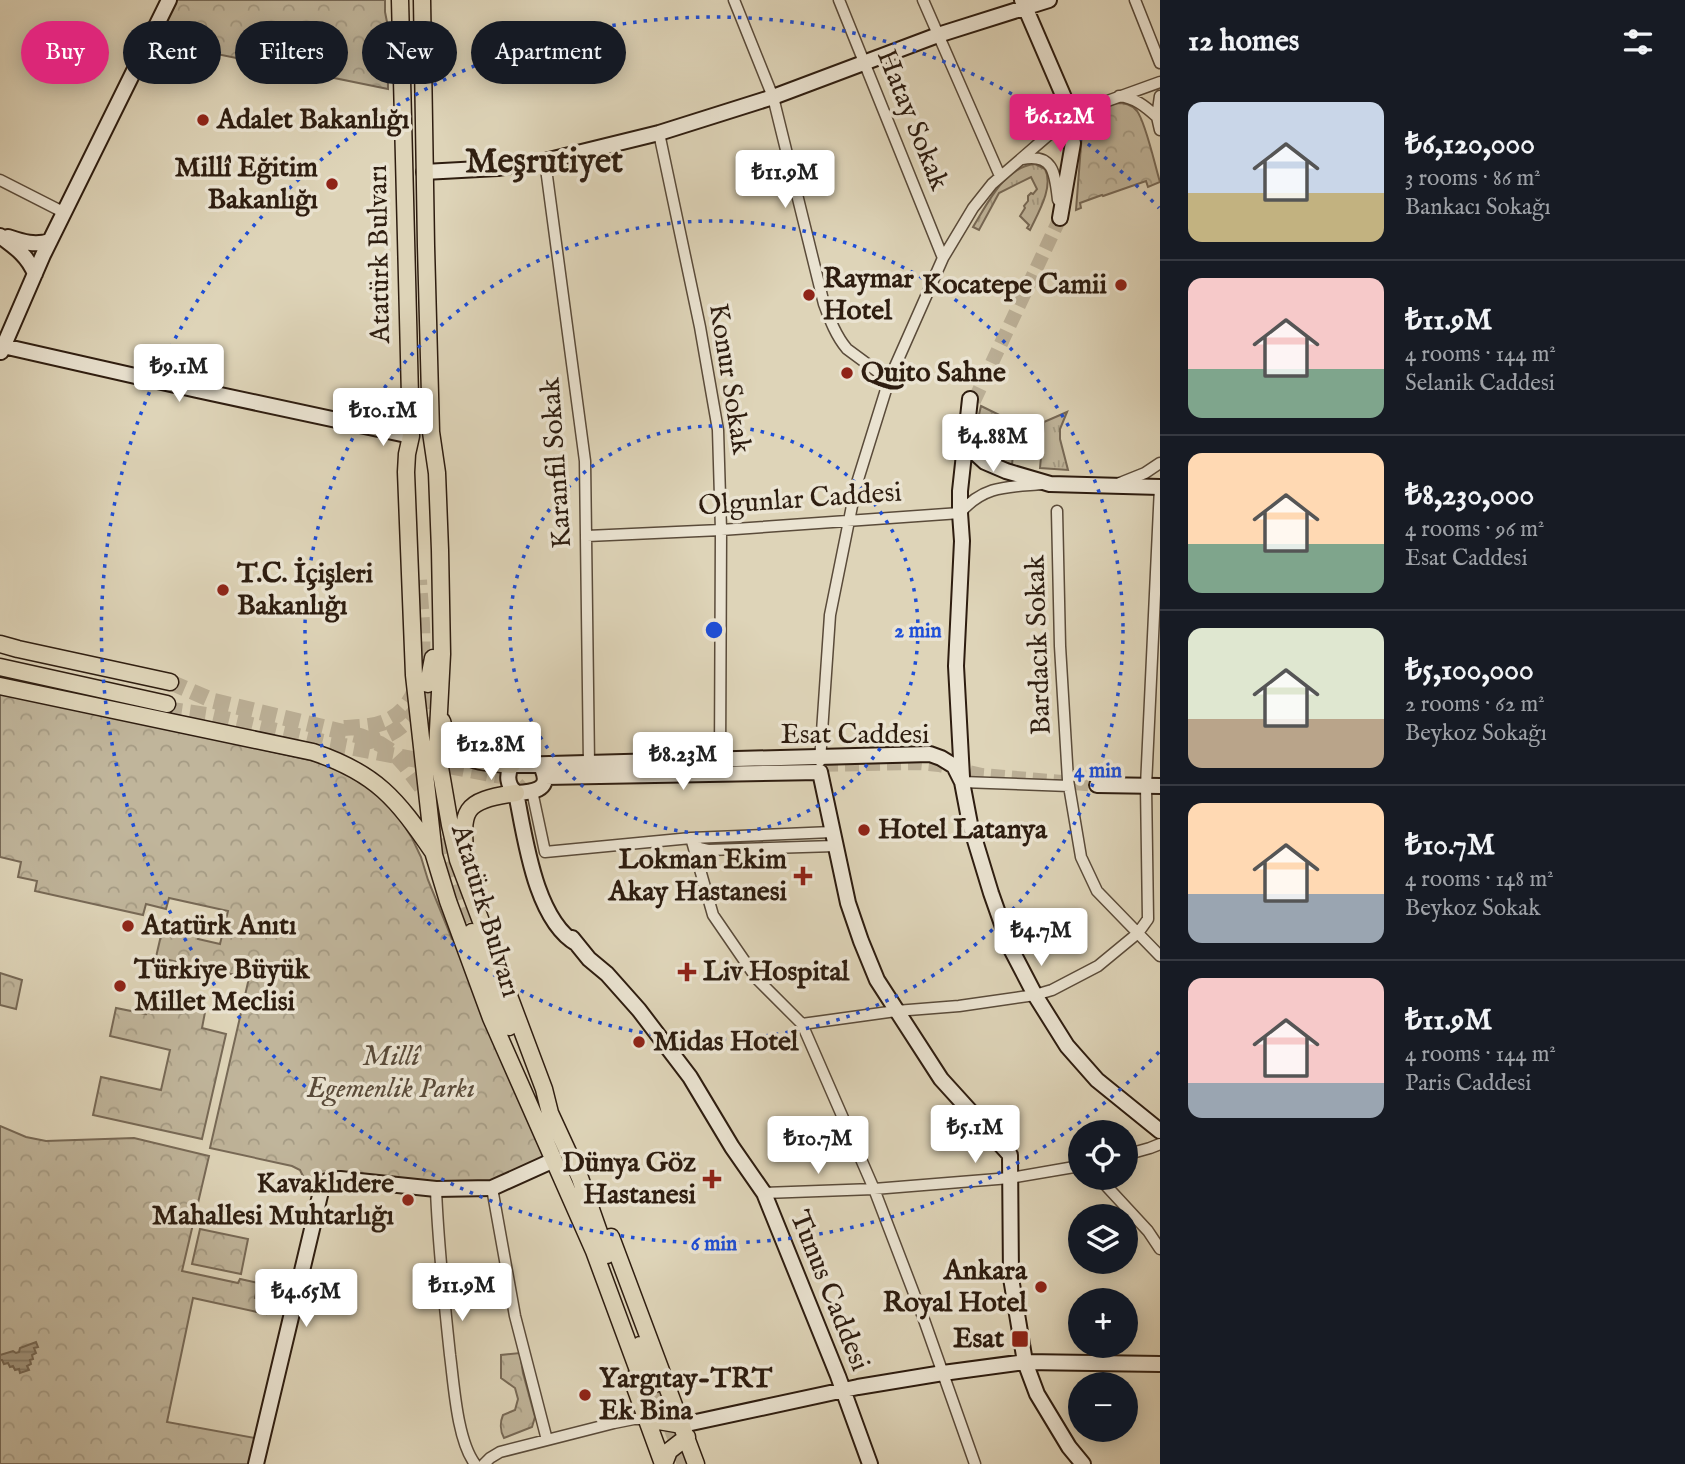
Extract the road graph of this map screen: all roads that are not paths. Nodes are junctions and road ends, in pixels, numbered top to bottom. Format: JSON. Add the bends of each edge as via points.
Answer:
{"nodes":[{"id":1,"x":169,"y":0,"type":"edge"},
{"id":2,"x":400,"y":0,"type":"edge"},
{"id":3,"x":422,"y":0,"type":"edge"},
{"id":4,"x":734,"y":0,"type":"edge"},
{"id":5,"x":839,"y":0,"type":"edge"},
{"id":6,"x":923,"y":0,"type":"edge"},
{"id":7,"x":1049,"y":0,"type":"edge"},
{"id":8,"x":1135,"y":0,"type":"edge"},
{"id":9,"x":1024,"y":4,"type":"edge"},
{"id":10,"x":938,"y":35,"type":"junction"},
{"id":11,"x":863,"y":63,"type":"junction"},
{"id":12,"x":1160,"y":63,"type":"edge"},
{"id":13,"x":1160,"y":82,"type":"edge"},
{"id":14,"x":1119,"y":96,"type":"junction"},
{"id":15,"x":1160,"y":96,"type":"edge"},
{"id":16,"x":773,"y":97,"type":"junction"},
{"id":17,"x":1072,"y":116,"type":"junction"},
{"id":18,"x":1157,"y":117,"type":"junction"},
{"id":19,"x":1160,"y":130,"type":"edge"},
{"id":20,"x":659,"y":133,"type":"junction"},
{"id":21,"x":1071,"y":135,"type":"junction"},
{"id":22,"x":1019,"y":160,"type":"junction"},
{"id":23,"x":545,"y":161,"type":"junction"},
{"id":24,"x":424,"y":172,"type":"junction"},
{"id":25,"x":1000,"y":176,"type":"junction"},
{"id":26,"x":0,"y":180,"type":"edge"},
{"id":27,"x":1058,"y":200,"type":"junction"},
{"id":28,"x":63,"y":212,"type":"junction"},
{"id":29,"x":0,"y":235,"type":"edge"},
{"id":30,"x":50,"y":241,"type":"junction"},
{"id":31,"x":943,"y":258,"type":"junction"},
{"id":32,"x":35,"y":274,"type":"junction"},
{"id":33,"x":2,"y":350,"type":"edge"},
{"id":34,"x":889,"y":380,"type":"junction"},
{"id":35,"x":972,"y":400,"type":"tunnel mouth"},
{"id":36,"x":966,"y":429,"type":"junction"},
{"id":37,"x":411,"y":436,"type":"junction"},
{"id":38,"x":431,"y":436,"type":"junction"},
{"id":39,"x":1160,"y":463,"type":"edge"},
{"id":40,"x":1049,"y":484,"type":"junction"},
{"id":41,"x":1116,"y":485,"type":"junction"},
{"id":42,"x":1160,"y":487,"type":"edge"},
{"id":43,"x":1057,"y":511,"type":"dead end"},
{"id":44,"x":960,"y":513,"type":"junction"},
{"id":45,"x":848,"y":522,"type":"junction"},
{"id":46,"x":721,"y":530,"type":"junction"},
{"id":47,"x":587,"y":536,"type":"junction"},
{"id":48,"x":419,"y":580,"type":"tunnel mouth"},
{"id":49,"x":1158,"y":594,"type":"edge"},
{"id":50,"x":0,"y":644,"type":"edge"},
{"id":51,"x":0,"y":655,"type":"edge"},
{"id":52,"x":0,"y":667,"type":"edge"},
{"id":53,"x":0,"y":678,"type":"edge"},
{"id":54,"x":428,"y":684,"type":"tunnel mouth"},
{"id":55,"x":0,"y":686,"type":"edge"},
{"id":56,"x":168,"y":696,"type":"junction"},
{"id":57,"x":439,"y":703,"type":"junction"},
{"id":58,"x":720,"y":761,"type":"junction"},
{"id":59,"x":589,"y":764,"type":"junction"},
{"id":60,"x":512,"y":765,"type":"junction"},
{"id":61,"x":533,"y":765,"type":"junction"},
{"id":62,"x":820,"y":765,"type":"junction"},
{"id":63,"x":545,"y":777,"type":"junction"},
{"id":64,"x":962,"y":782,"type":"junction"},
{"id":65,"x":1097,"y":785,"type":"tunnel mouth"},
{"id":66,"x":1069,"y":786,"type":"junction"},
{"id":67,"x":1153,"y":786,"type":"edge"},
{"id":68,"x":525,"y":796,"type":"junction"},
{"id":69,"x":760,"y":836,"type":"junction"},
{"id":70,"x":691,"y":838,"type":"junction"},
{"id":71,"x":834,"y":839,"type":"junction"},
{"id":72,"x":761,"y":849,"type":"junction"},
{"id":73,"x":435,"y":855,"type":"junction"},
{"id":74,"x":470,"y":891,"type":"junction"},
{"id":75,"x":478,"y":914,"type":"junction"},
{"id":76,"x":456,"y":923,"type":"junction"},
{"id":77,"x":472,"y":932,"type":"tunnel mouth"},
{"id":78,"x":1138,"y":933,"type":"junction"},
{"id":79,"x":1160,"y":956,"type":"edge"},
{"id":80,"x":1035,"y":995,"type":"junction"},
{"id":81,"x":897,"y":1011,"type":"junction"},
{"id":82,"x":802,"y":1024,"type":"junction"},
{"id":83,"x":550,"y":1113,"type":"junction"},
{"id":84,"x":1160,"y":1131,"type":"edge"},
{"id":85,"x":1160,"y":1144,"type":"edge"},
{"id":86,"x":1138,"y":1151,"type":"edge"},
{"id":87,"x":554,"y":1160,"type":"junction"},
{"id":88,"x":1068,"y":1168,"type":"edge"},
{"id":89,"x":1010,"y":1178,"type":"junction"},
{"id":90,"x":492,"y":1188,"type":"junction"},
{"id":91,"x":436,"y":1189,"type":"junction"},
{"id":92,"x":874,"y":1189,"type":"junction"},
{"id":93,"x":1110,"y":1190,"type":"edge"},
{"id":94,"x":764,"y":1194,"type":"junction"},
{"id":95,"x":1160,"y":1249,"type":"edge"},
{"id":96,"x":1025,"y":1362,"type":"junction"},
{"id":97,"x":1160,"y":1364,"type":"edge"},
{"id":98,"x":943,"y":1373,"type":"junction"},
{"id":99,"x":652,"y":1390,"type":"junction"},
{"id":100,"x":843,"y":1391,"type":"junction"},
{"id":101,"x":647,"y":1419,"type":"junction"},
{"id":102,"x":684,"y":1431,"type":"junction"},
{"id":103,"x":547,"y":1440,"type":"junction"},
{"id":104,"x":256,"y":1464,"type":"edge"},
{"id":105,"x":475,"y":1464,"type":"edge"},
{"id":106,"x":484,"y":1464,"type":"edge"},
{"id":107,"x":663,"y":1464,"type":"edge"},
{"id":108,"x":673,"y":1464,"type":"edge"},
{"id":109,"x":695,"y":1464,"type":"edge"},
{"id":110,"x":870,"y":1464,"type":"edge"},
{"id":111,"x":975,"y":1464,"type":"edge"},
{"id":112,"x":1083,"y":1464,"type":"edge"}],
"edges":[{"from":1,"to":28,"type":"main road"},
{"from":2,"to":37,"type":"main road","name":"Atatürk Bulvarı"},
{"from":3,"to":24,"type":"main road","name":"Atatürk Bulvarı"},
{"from":4,"to":16,"type":"street"},
{"from":5,"to":11,"type":"street","name":"Hatay Sokak"},
{"from":6,"to":10,"type":"street"},
{"from":7,"to":9,"type":"main road"},
{"from":8,"to":12,"type":"street"},
{"from":9,"to":10,"type":"main road"},
{"from":9,"to":17,"type":"main road"},
{"from":10,"to":11,"type":"main road"},
{"from":10,"to":25,"type":"street"},
{"from":11,"to":16,"type":"main road"},
{"from":11,"to":31,"type":"street","name":"Hatay Sokak"},
{"from":13,"to":14,"type":"street"},
{"from":14,"to":17,"type":"street"},
{"from":14,"to":18,"type":"street","via":[[1139,103]]},
{"from":15,"to":18,"type":"street"},
{"from":16,"to":20,"type":"main road"},
{"from":16,"to":34,"type":"street","via":[[830,320],[847,349]]},
{"from":17,"to":21,"type":"main road"},
{"from":17,"to":22,"type":"street"},
{"from":18,"to":19,"type":"street"},
{"from":20,"to":23,"type":"main road"},
{"from":20,"to":46,"type":"street","name":"Konur Sokak","via":[[710,377],[719,451]]},
{"from":21,"to":27,"type":"main road"},
{"from":21,"to":27,"type":"main road","via":[[1056,219]]},
{"from":22,"to":25,"type":"street"},
{"from":22,"to":27,"type":"street","via":[[1036,157],[1047,162],[1055,175]]},
{"from":23,"to":24,"type":"main road"},
{"from":23,"to":47,"type":"street","name":"Karanfil Sokak","via":[[584,447]]},
{"from":24,"to":38,"type":"main road","name":"Atatürk Bulvarı"},
{"from":25,"to":31,"type":"street","via":[[973,208]]},
{"from":26,"to":28,"type":"street"},
{"from":28,"to":30,"type":"main road"},
{"from":29,"to":30,"type":"main road","via":[[30,243]]},
{"from":29,"to":32,"type":"main road","via":[[31,263]]},
{"from":30,"to":32,"type":"main road"},
{"from":31,"to":34,"type":"street"},
{"from":32,"to":33,"type":"main road"},
{"from":33,"to":37,"type":"main road"},
{"from":34,"to":45,"type":"street"},
{"from":35,"to":36,"type":"main road"},
{"from":36,"to":40,"type":"main road","via":[[973,451],[988,463]]},
{"from":36,"to":44,"type":"main road"},
{"from":37,"to":48,"type":"main road"},
{"from":37,"to":73,"type":"main road","name":"Atatürk Bulvarı","via":[[406,472],[412,641]]},
{"from":38,"to":54,"type":"main road","via":[[433,641]]},
{"from":38,"to":57,"type":"main road","name":"Atatürk Bulvarı","via":[[440,550]]},
{"from":39,"to":41,"type":"street"},
{"from":40,"to":41,"type":"main road"},
{"from":40,"to":44,"type":"street","via":[[990,490]]},
{"from":41,"to":42,"type":"main road"},
{"from":42,"to":49,"type":"street"},
{"from":43,"to":66,"type":"street","name":"Bardacık Sokak"},
{"from":44,"to":45,"type":"street","name":"Olgunlar Caddesi"},
{"from":44,"to":64,"type":"main road","via":[[956,666]]},
{"from":45,"to":46,"type":"street","name":"Olgunlar Caddesi"},
{"from":45,"to":62,"type":"street","via":[[830,614]]},
{"from":46,"to":47,"type":"street","name":"Olgunlar Caddesi"},
{"from":46,"to":58,"type":"street","name":"Konur Sokak"},
{"from":47,"to":59,"type":"street","name":"Karanfil Sokak"},
{"from":49,"to":67,"type":"street"},
{"from":50,"to":56,"type":"main road"},
{"from":51,"to":56,"type":"main road"},
{"from":52,"to":56,"type":"main road"},
{"from":53,"to":56,"type":"main road"},
{"from":55,"to":73,"type":"main road","via":[[334,759],[380,786]]},
{"from":57,"to":60,"type":"main road","via":[[445,732],[461,754]]},
{"from":57,"to":74,"type":"main road","name":"Atatürk Bulvarı","via":[[441,777],[453,844]]},
{"from":58,"to":59,"type":"main road","name":"Esat Caddesi"},
{"from":58,"to":62,"type":"main road","name":"Esat Caddesi"},
{"from":59,"to":61,"type":"main road","name":"Esat Caddesi"},
{"from":60,"to":61,"type":"main road","name":"Esat Caddesi"},
{"from":60,"to":68,"type":"main road","via":[[510,786]]},
{"from":61,"to":63,"type":"main road","via":[[544,771]]},
{"from":62,"to":63,"type":"main road","name":"Esat Caddesi"},
{"from":62,"to":64,"type":"main road","name":"Esat Caddesi","via":[[930,754],[954,766]]},
{"from":62,"to":71,"type":"main road"},
{"from":63,"to":68,"type":"main road","via":[[540,788]]},
{"from":64,"to":66,"type":"street"},
{"from":64,"to":80,"type":"main road","via":[[970,824],[999,915]]},
{"from":65,"to":67,"type":"main road"},
{"from":66,"to":78,"type":"street","name":"Bardacık Sokak","via":[[1081,857],[1097,891]]},
{"from":67,"to":78,"type":"street","via":[[1148,919]]},
{"from":68,"to":70,"type":"street","via":[[545,852]]},
{"from":68,"to":74,"type":"main road","via":[[495,796],[471,806],[463,823]]},
{"from":68,"to":94,"type":"main road","name":"Tunus Caddesi","via":[[534,880],[551,917],[639,1010],[690,1077]]},
{"from":69,"to":70,"type":"street"},
{"from":69,"to":71,"type":"street"},
{"from":69,"to":72,"type":"street"},
{"from":70,"to":72,"type":"street","via":[[699,848],[708,850]]},
{"from":70,"to":82,"type":"street","via":[[713,915],[757,979]]},
{"from":71,"to":72,"type":"street"},
{"from":71,"to":81,"type":"main road","via":[[861,941],[877,980]]},
{"from":73,"to":76,"type":"main road","name":"Atatürk Bulvarı"},
{"from":74,"to":75,"type":"main road","name":"Atatürk Bulvarı"},
{"from":75,"to":76,"type":"main road","via":[[464,913]]},
{"from":75,"to":83,"type":"main road","name":"Atatürk Bulvarı"},
{"from":76,"to":87,"type":"main road","name":"Atatürk Bulvarı","via":[[491,1018]]},
{"from":77,"to":83,"type":"main road","via":[[534,1090]]},
{"from":78,"to":79,"type":"street","name":"Bardacık Sokak"},
{"from":78,"to":80,"type":"street","via":[[1098,966]]},
{"from":80,"to":81,"type":"street"},
{"from":80,"to":84,"type":"main road","via":[[1067,1046],[1097,1080]]},
{"from":81,"to":82,"type":"street"},
{"from":81,"to":89,"type":"main road","via":[[941,1079],[1010,1155]]},
{"from":82,"to":92,"type":"street"},
{"from":83,"to":99,"type":"main road","name":"Atatürk Bulvarı","via":[[613,1242]]},
{"from":85,"to":86,"type":"street"},
{"from":87,"to":90,"type":"main road"},
{"from":87,"to":99,"type":"main road","name":"Atatürk Bulvarı","via":[[576,1211],[586,1258]]},
{"from":88,"to":89,"type":"street"},
{"from":89,"to":92,"type":"street"},
{"from":89,"to":96,"type":"main road","via":[[1011,1278]]},
{"from":90,"to":91,"type":"main road"},
{"from":90,"to":103,"type":"street","via":[[514,1316]]},
{"from":91,"to":104,"type":"main road","via":[[340,1179],[322,1187]]},
{"from":91,"to":105,"type":"street","via":[[454,1386],[463,1437]]},
{"from":92,"to":94,"type":"street"},
{"from":92,"to":98,"type":"street"},
{"from":93,"to":95,"type":"street"},
{"from":94,"to":100,"type":"main road","name":"Tunus Caddesi"},
{"from":96,"to":97,"type":"main road"},
{"from":96,"to":98,"type":"main road"},
{"from":96,"to":112,"type":"main road","via":[[1037,1394]]},
{"from":98,"to":100,"type":"main road"},
{"from":98,"to":111,"type":"street"},
{"from":99,"to":101,"type":"main road"},
{"from":99,"to":102,"type":"main road"},
{"from":100,"to":102,"type":"main road"},
{"from":100,"to":110,"type":"main road","name":"Tunus Caddesi"},
{"from":101,"to":102,"type":"main road"},
{"from":101,"to":103,"type":"street"},
{"from":101,"to":107,"type":"main road"},
{"from":102,"to":107,"type":"main road"},
{"from":102,"to":109,"type":"main road"},
{"from":103,"to":106,"type":"street","via":[[500,1452]]},
{"from":108,"to":109,"type":"main road"}]}
